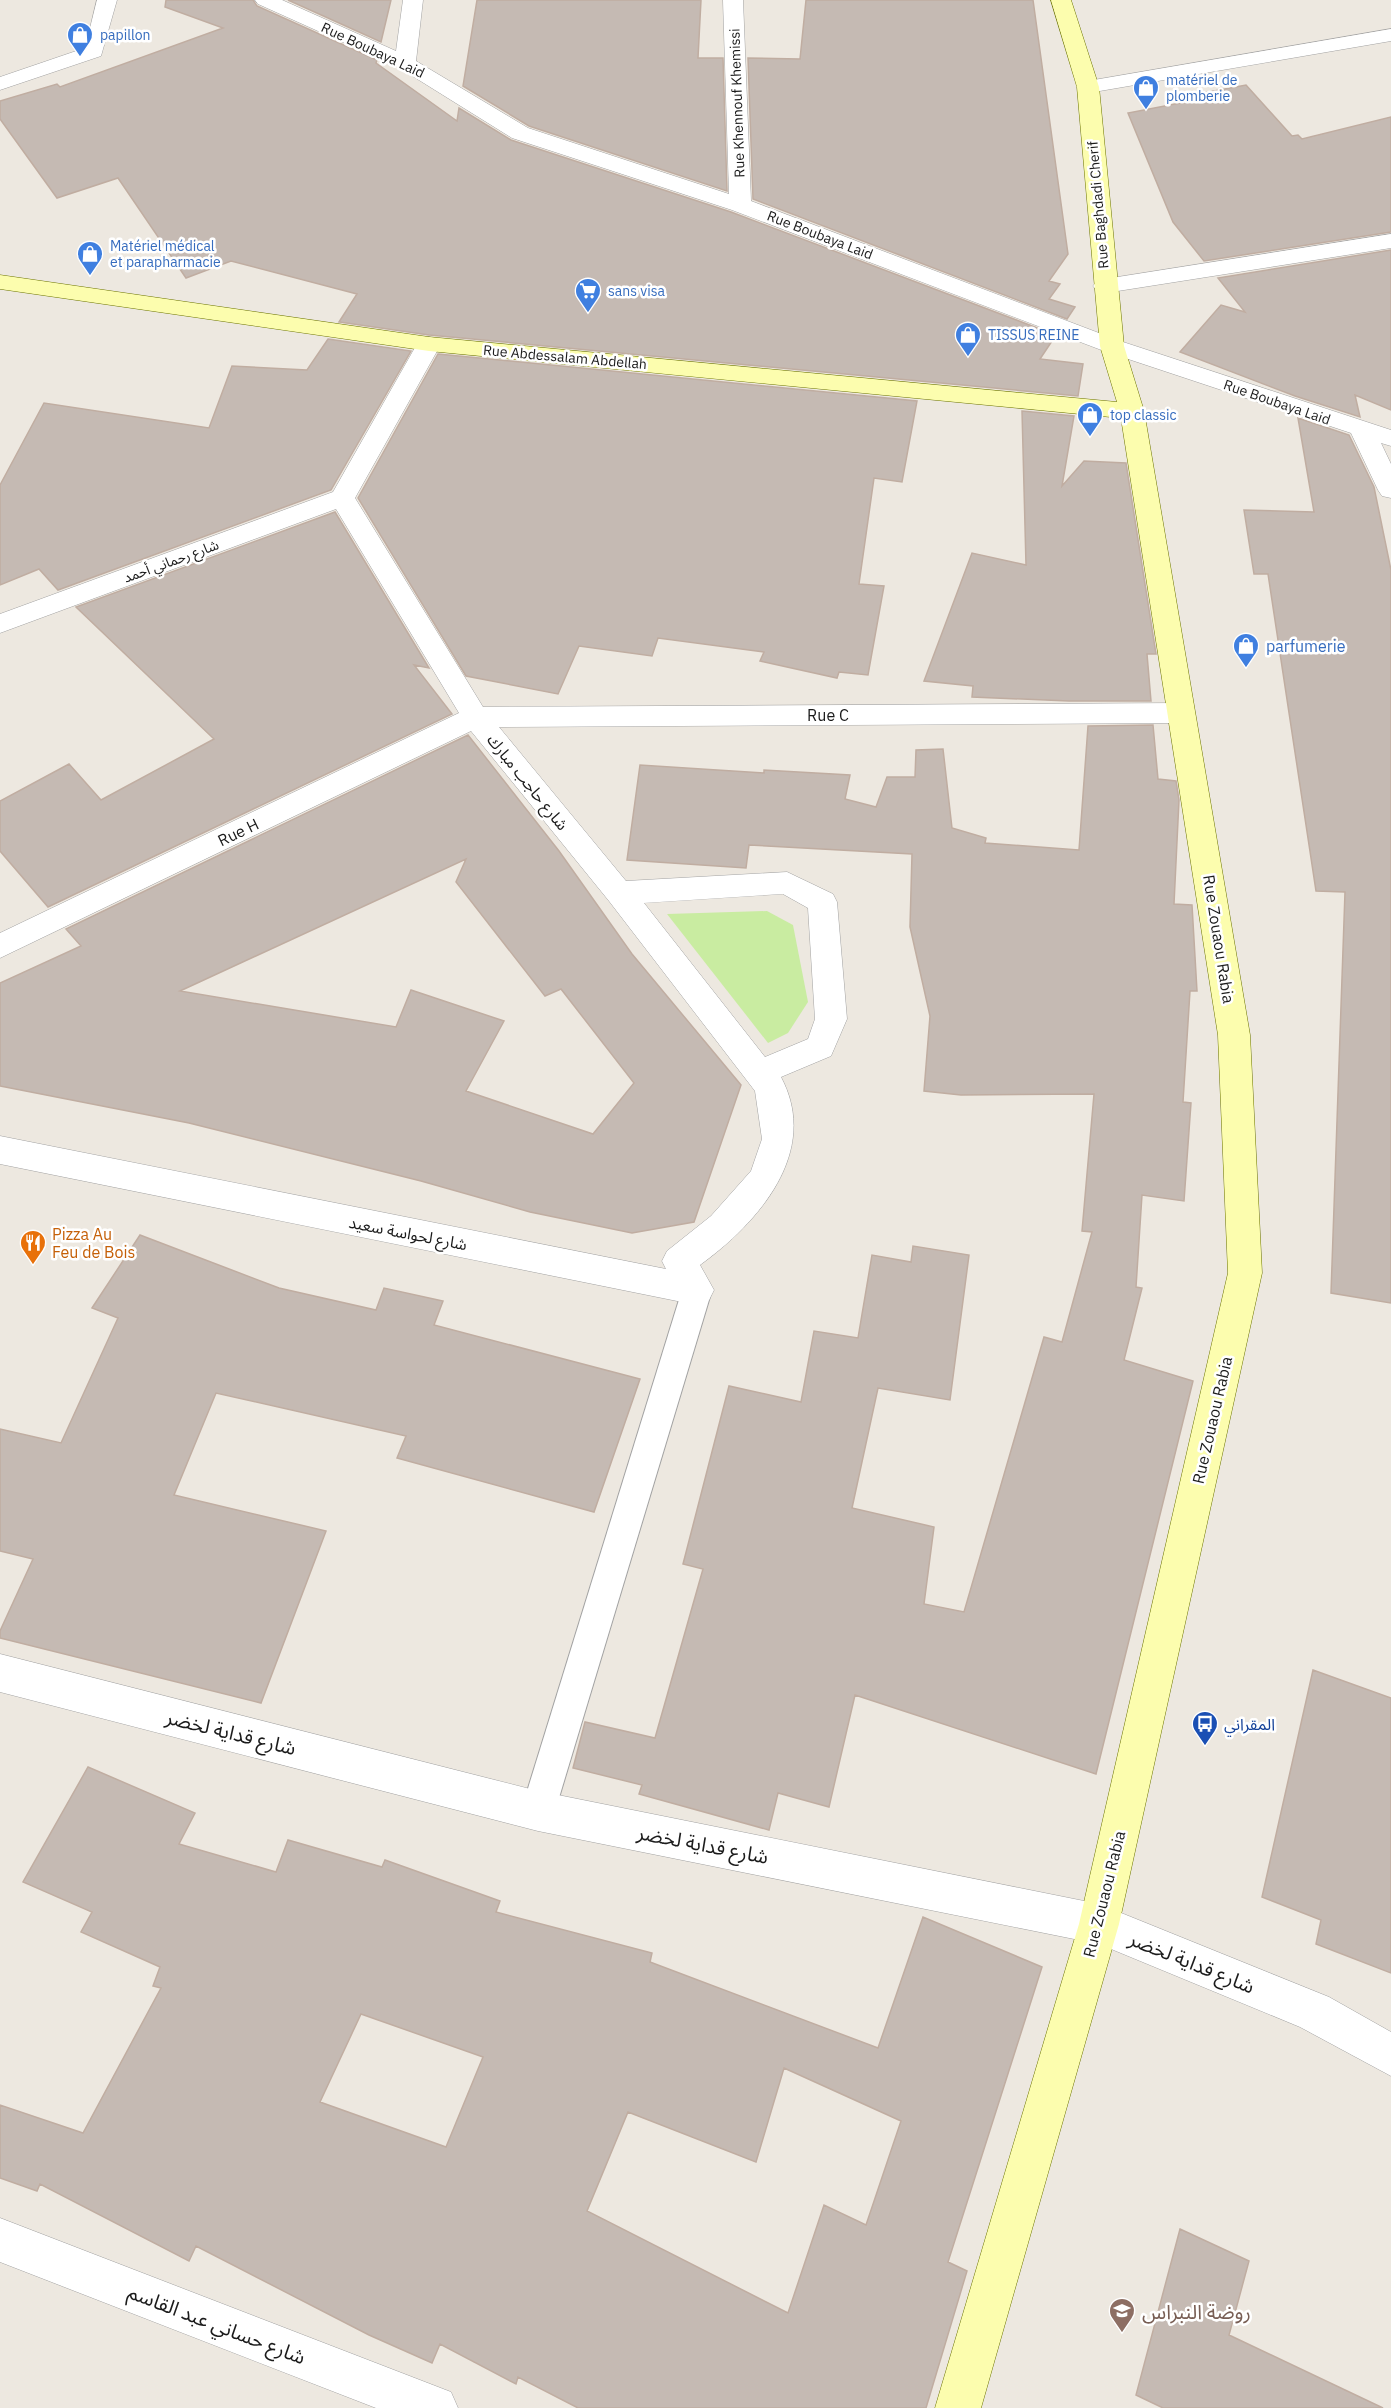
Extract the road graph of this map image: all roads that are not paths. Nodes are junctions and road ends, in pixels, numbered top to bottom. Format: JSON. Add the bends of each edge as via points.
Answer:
{"nodes":[{"id":1,"x":107,"y":0,"type":"edge"},
{"id":2,"x":265,"y":0,"type":"edge"},
{"id":3,"x":413,"y":0,"type":"edge"},
{"id":4,"x":734,"y":0,"type":"edge"},
{"id":5,"x":1061,"y":0,"type":"edge"},
{"id":6,"x":1391,"y":35,"type":"edge"},
{"id":7,"x":405,"y":63,"type":"junction"},
{"id":8,"x":0,"y":84,"type":"edge"},
{"id":9,"x":1088,"y":87,"type":"junction"},
{"id":10,"x":740,"y":205,"type":"junction"},
{"id":11,"x":1389,"y":244,"type":"edge"},
{"id":12,"x":0,"y":282,"type":"edge"},
{"id":13,"x":1105,"y":286,"type":"junction"},
{"id":14,"x":429,"y":344,"type":"junction"},
{"id":15,"x":1112,"y":346,"type":"junction"},
{"id":16,"x":1132,"y":411,"type":"junction"},
{"id":17,"x":1362,"y":430,"type":"junction"},
{"id":18,"x":1391,"y":438,"type":"edge"},
{"id":19,"x":1391,"y":490,"type":"edge"},
{"id":20,"x":342,"y":498,"type":"junction"},
{"id":21,"x":0,"y":624,"type":"edge"},
{"id":22,"x":1181,"y":713,"type":"junction"},
{"id":23,"x":475,"y":717,"type":"junction"},
{"id":24,"x":619,"y":893,"type":"junction"},
{"id":25,"x":0,"y":946,"type":"edge"},
{"id":26,"x":759,"y":1073,"type":"junction"},
{"id":27,"x":0,"y":1150,"type":"edge"},
{"id":28,"x":697,"y":1290,"type":"junction"},
{"id":29,"x":0,"y":1673,"type":"edge"},
{"id":30,"x":538,"y":1811,"type":"junction"},
{"id":31,"x":1099,"y":1924,"type":"junction"},
{"id":32,"x":1391,"y":2055,"type":"edge"},
{"id":33,"x":0,"y":2240,"type":"edge"},
{"id":34,"x":435,"y":2408,"type":"edge"},
{"id":35,"x":957,"y":2408,"type":"edge"}],
"edges":[{"from":1,"to":8,"type":"street","via":[[94,52]]},
{"from":2,"to":7,"type":"street","name":"Rue Boubaya Laid"},
{"from":3,"to":7,"type":"street"},
{"from":4,"to":10,"type":"street","name":"Rue Khennouf Khemissi"},
{"from":5,"to":9,"type":"main road","name":"Rue Baghdadi Cherif"},
{"from":6,"to":9,"type":"street"},
{"from":7,"to":10,"type":"street","name":"Rue Boubaya Laid","via":[[520,133]]},
{"from":9,"to":13,"type":"main road","name":"Rue Baghdadi Cherif"},
{"from":10,"to":15,"type":"street","name":"Rue Boubaya Laid"},
{"from":11,"to":13,"type":"street"},
{"from":12,"to":14,"type":"main road","name":"Rue Abdessalam Abdellah"},
{"from":13,"to":15,"type":"main road","name":"Rue Baghdadi Cherif"},
{"from":14,"to":16,"type":"main road","name":"Rue Abdessalam Abdellah"},
{"from":14,"to":20,"type":"street"},
{"from":15,"to":16,"type":"main road","name":"Rue Baghdadi Cherif"},
{"from":15,"to":17,"type":"street","name":"Rue Boubaya Laid"},
{"from":16,"to":22,"type":"main road","name":"Rue Zouaou Rabia"},
{"from":17,"to":18,"type":"street","name":"Rue Boubaya Laid"},
{"from":17,"to":19,"type":"street"},
{"from":20,"to":21,"type":"street","name":"شارع رحماني أحمد"},
{"from":20,"to":23,"type":"street","name":"شارع حاجب مبارك"},
{"from":22,"to":23,"type":"street","name":"Rue C"},
{"from":22,"to":31,"type":"main road","name":"Rue Zouaou Rabia","via":[[1234,1035],[1245,1273]]},
{"from":23,"to":24,"type":"street","name":"شارع حاجب مبارك"},
{"from":23,"to":25,"type":"street","name":"Rue H"},
{"from":24,"to":26,"type":"street","name":"شارع حاجب مبارك"},
{"from":24,"to":26,"type":"street","via":[[786,884],[822,902],[831,1019],[820,1047]]},
{"from":26,"to":28,"type":"street","name":"شارع حاجب مبارك","via":[[770,1087],[778,1120],[777,1147],[743,1204],[706,1244],[679,1261]]},
{"from":27,"to":28,"type":"street","name":"شارع لحواسة سعيد"},
{"from":28,"to":30,"type":"lane"},
{"from":29,"to":30,"type":"street","name":"شارع قداية لخضر"},
{"from":30,"to":31,"type":"street","name":"شارع قداية لخضر"},
{"from":31,"to":32,"type":"street","name":"شارع قداية لخضر","via":[[1314,2012]]},
{"from":31,"to":35,"type":"main road","name":"Rue Zouaou Rabia"},
{"from":33,"to":34,"type":"street","name":"شارع حساني عبد القاسم"}]}
